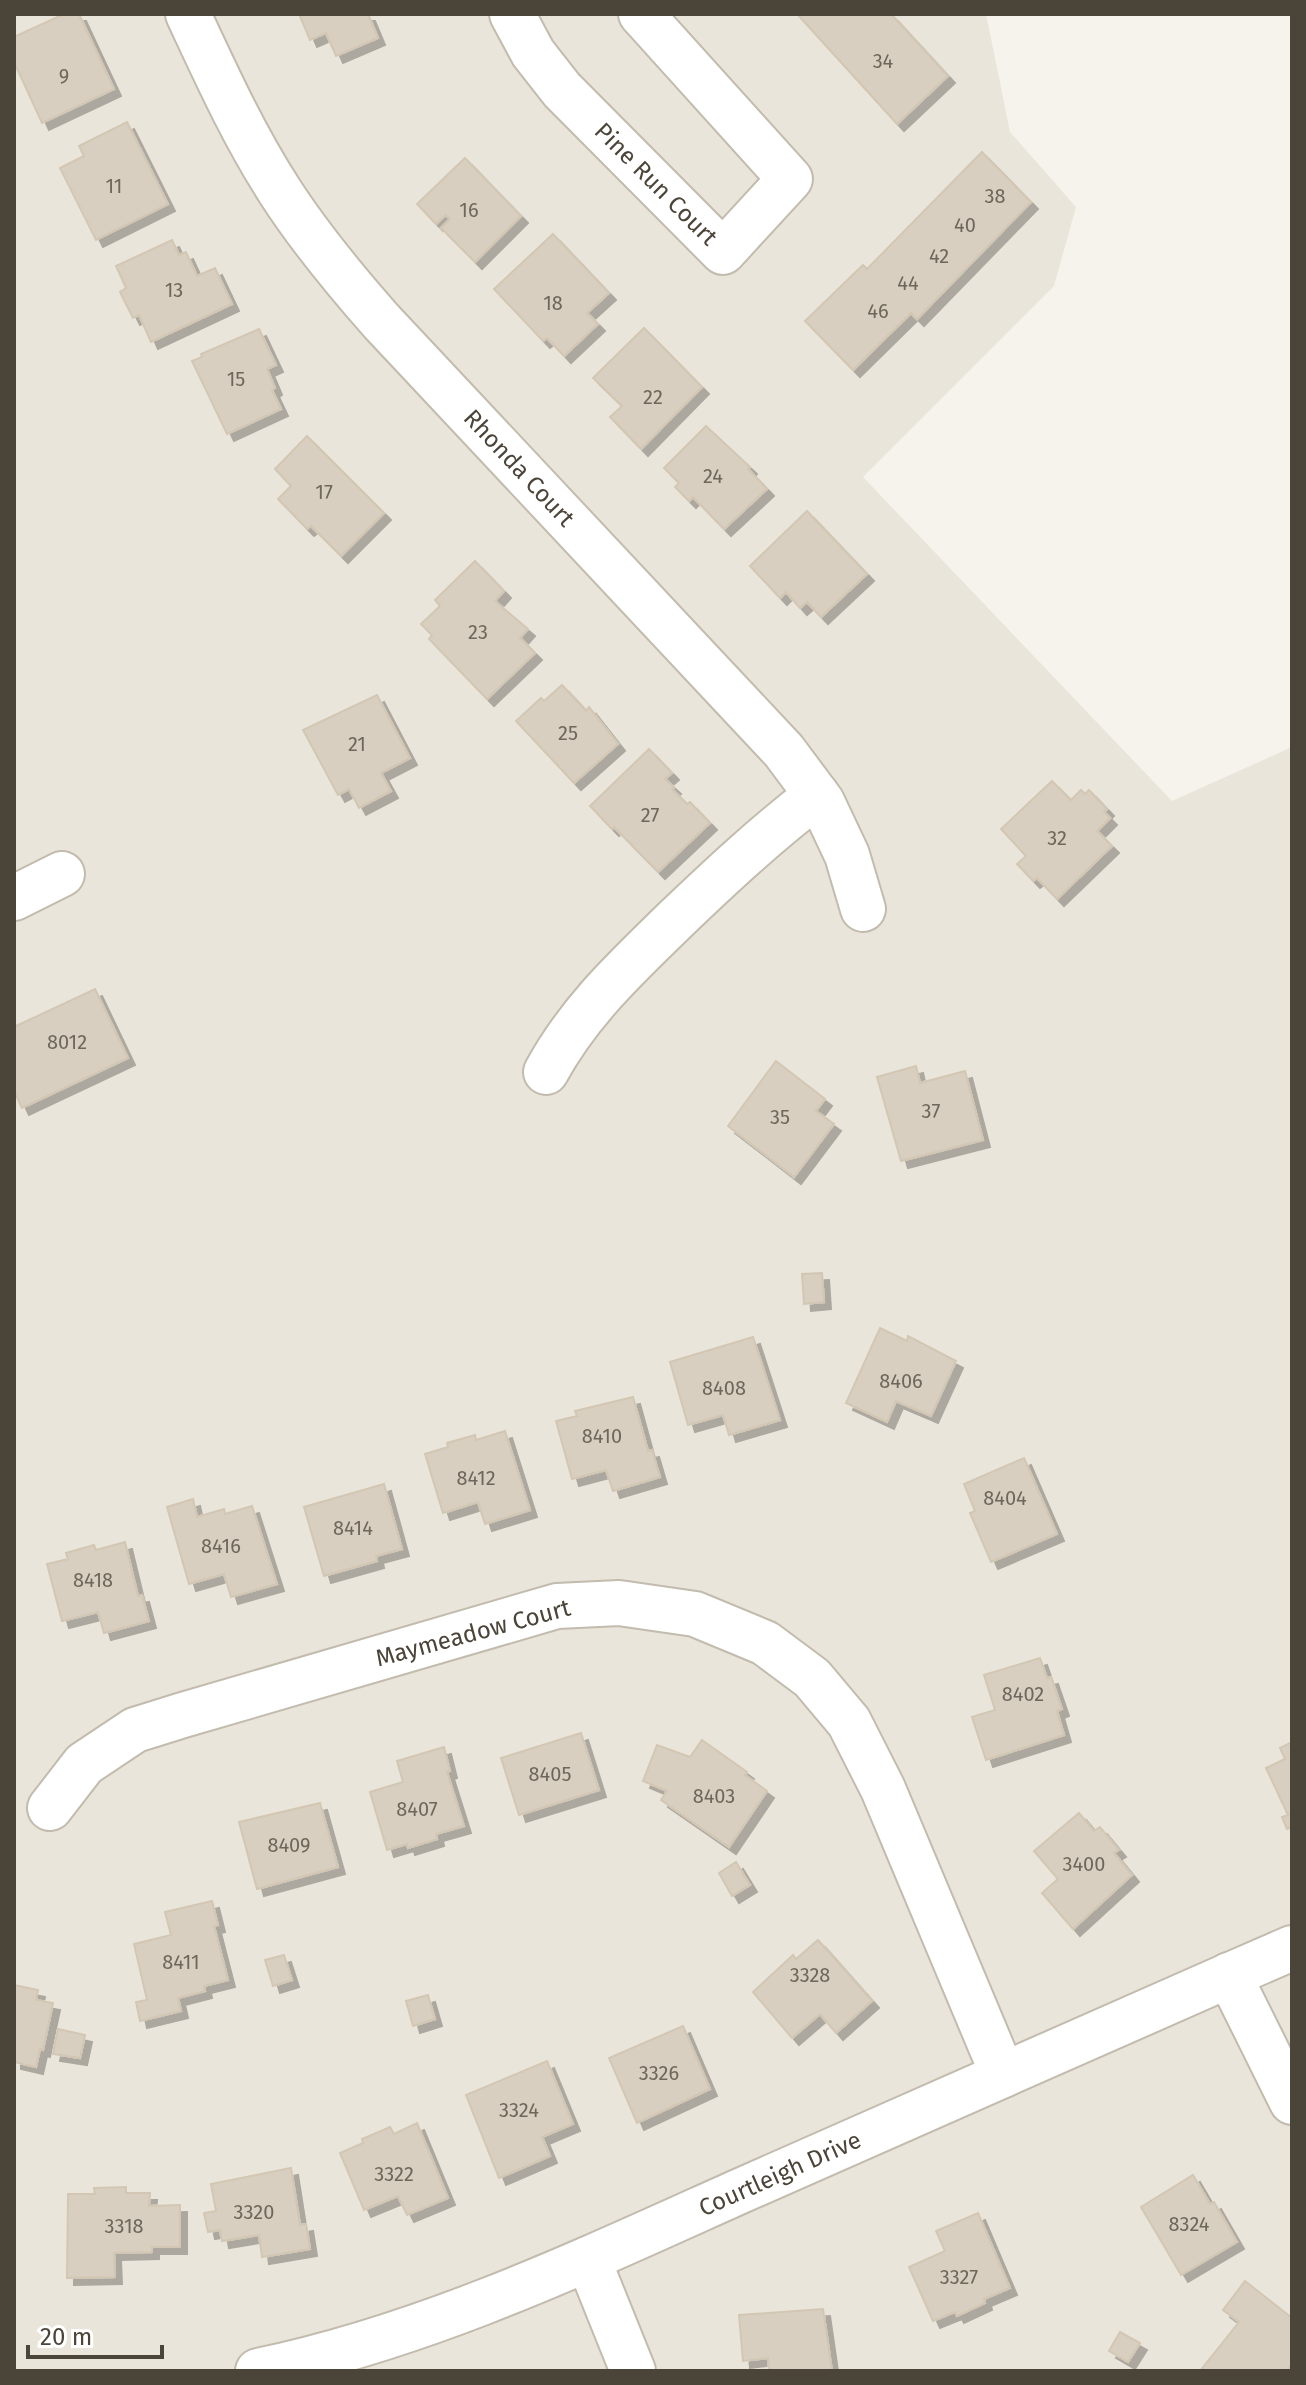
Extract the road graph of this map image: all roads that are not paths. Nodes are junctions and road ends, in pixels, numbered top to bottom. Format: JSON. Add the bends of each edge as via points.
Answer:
{"nodes":[{"id":1,"x":188,"y":14,"type":"edge"},
{"id":2,"x":512,"y":14,"type":"edge"},
{"id":3,"x":641,"y":14,"type":"edge"},
{"id":4,"x":817,"y":795,"type":"junction"},
{"id":5,"x":62,"y":874,"type":"dead end"},
{"id":6,"x":14,"y":898,"type":"edge"},
{"id":7,"x":863,"y":909,"type":"dead end"},
{"id":8,"x":546,"y":1072,"type":"dead end"},
{"id":9,"x":50,"y":1808,"type":"dead end"},
{"id":10,"x":1292,"y":1948,"type":"edge"},
{"id":11,"x":1229,"y":1975,"type":"junction"},
{"id":12,"x":1003,"y":2075,"type":"junction"},
{"id":13,"x":1292,"y":2102,"type":"edge"},
{"id":14,"x":588,"y":2259,"type":"junction"},
{"id":15,"x":258,"y":2371,"type":"edge"},
{"id":16,"x":633,"y":2371,"type":"edge"}],
"edges":[{"from":1,"to":4,"type":"street","name":"Rhonda Court","via":[[235,113],[326,258],[784,751]]},
{"from":2,"to":3,"type":"street","name":"Pine Run Court","via":[[562,90],[723,252],[790,179]]},
{"from":4,"to":7,"type":"street","name":"Rhonda Court","via":[[847,855]]},
{"from":4,"to":8,"type":"street","via":[[725,872],[589,1006]]},
{"from":5,"to":6,"type":"street"},
{"from":9,"to":12,"type":"street","name":"Maymeadow Court","via":[[84,1764],[135,1730],[183,1715],[557,1606],[619,1603],[695,1614],[765,1643],[812,1678],[849,1722],[883,1789]]},
{"from":10,"to":11,"type":"street","name":"Courtleigh Drive"},
{"from":11,"to":12,"type":"street","name":"Courtleigh Drive"},
{"from":11,"to":13,"type":"street"},
{"from":12,"to":14,"type":"street","name":"Courtleigh Drive"},
{"from":14,"to":15,"type":"street","name":"Courtleigh Drive","via":[[442,2318],[324,2357]]},
{"from":14,"to":16,"type":"street"}]}
